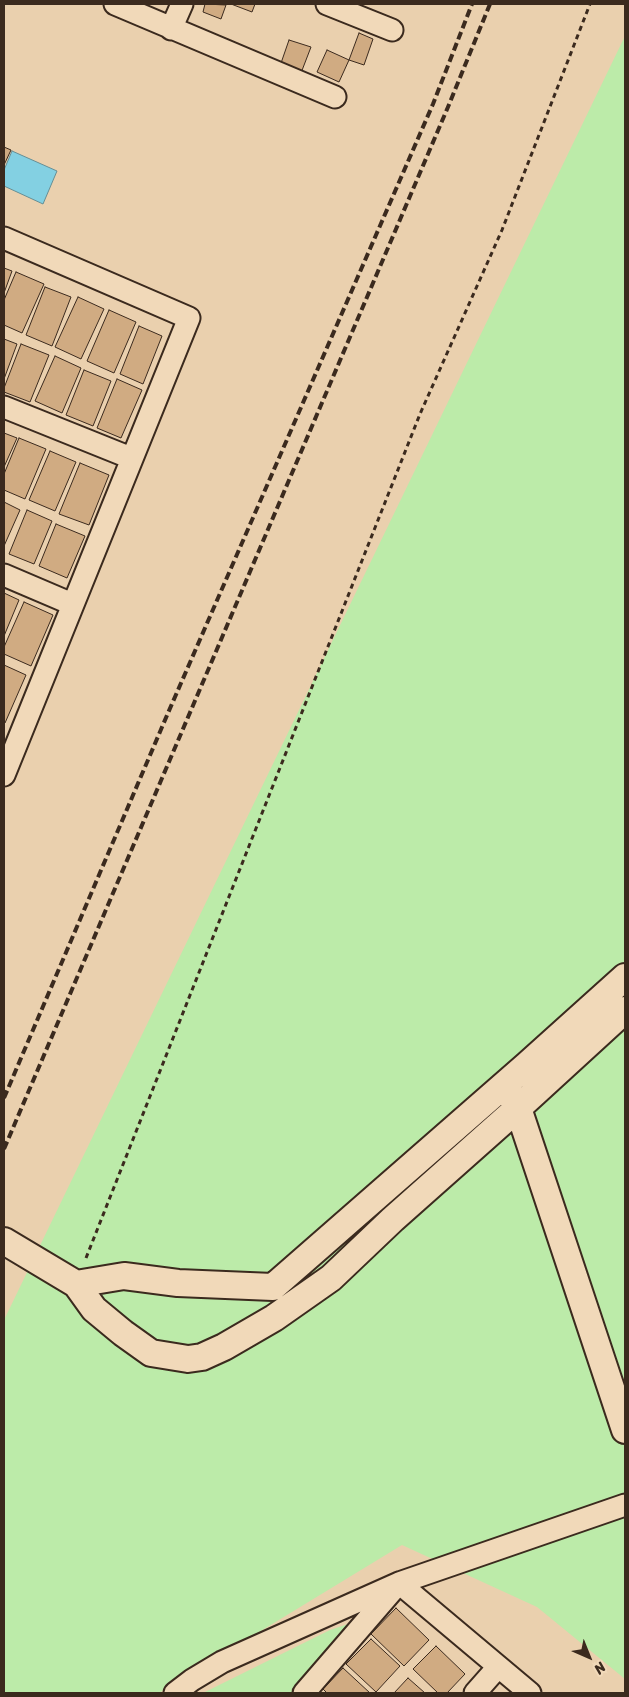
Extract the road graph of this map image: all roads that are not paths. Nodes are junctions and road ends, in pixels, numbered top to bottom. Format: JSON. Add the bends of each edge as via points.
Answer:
{"nodes":[{"id":1,"x":115,"y":4,"type":"edge"},
{"id":2,"x":182,"y":4,"type":"edge"},
{"id":3,"x":327,"y":4,"type":"edge"},
{"id":4,"x":171,"y":29,"type":"junction"},
{"id":5,"x":392,"y":30,"type":"dead end"},
{"id":6,"x":335,"y":97,"type":"dead end"},
{"id":7,"x":4,"y":238,"type":"edge"},
{"id":8,"x":4,"y":407,"type":"edge"},
{"id":9,"x":131,"y":458,"type":"junction"},
{"id":10,"x":4,"y":575,"type":"edge"},
{"id":11,"x":72,"y":604,"type":"junction"},
{"id":12,"x":11,"y":736,"type":"edge"},
{"id":13,"x":4,"y":776,"type":"edge"},
{"id":14,"x":625,"y":976,"type":"edge"},
{"id":15,"x":625,"y":1010,"type":"edge"},
{"id":16,"x":505,"y":1084,"type":"junction"},
{"id":17,"x":518,"y":1108,"type":"junction"},
{"id":18,"x":4,"y":1241,"type":"edge"},
{"id":19,"x":76,"y":1284,"type":"junction"},
{"id":20,"x":273,"y":1286,"type":"junction"},
{"id":21,"x":274,"y":1318,"type":"junction"},
{"id":22,"x":625,"y":1430,"type":"edge"},
{"id":23,"x":625,"y":1505,"type":"edge"},
{"id":24,"x":399,"y":1583,"type":"junction"},
{"id":25,"x":498,"y":1667,"type":"junction"},
{"id":26,"x":175,"y":1693,"type":"edge"},
{"id":27,"x":304,"y":1693,"type":"edge"},
{"id":28,"x":475,"y":1693,"type":"edge"},
{"id":29,"x":530,"y":1693,"type":"edge"}],
"edges":[{"from":1,"to":4,"type":"street"},
{"from":2,"to":4,"type":"street"},
{"from":3,"to":5,"type":"street"},
{"from":4,"to":6,"type":"street"},
{"from":7,"to":9,"type":"street","via":[[189,318]]},
{"from":8,"to":9,"type":"street"},
{"from":9,"to":11,"type":"street"},
{"from":10,"to":11,"type":"street"},
{"from":11,"to":12,"type":"street"},
{"from":12,"to":13,"type":"street"},
{"from":14,"to":16,"type":"street"},
{"from":15,"to":17,"type":"street"},
{"from":16,"to":17,"type":"street"},
{"from":16,"to":20,"type":"street"},
{"from":17,"to":21,"type":"street","via":[[331,1278]]},
{"from":17,"to":22,"type":"street"},
{"from":18,"to":19,"type":"street"},
{"from":19,"to":20,"type":"street","via":[[124,1276],[178,1283]]},
{"from":19,"to":21,"type":"street","via":[[94,1309],[123,1333],[151,1353],[173,1358],[202,1357]]},
{"from":20,"to":21,"type":"street"},
{"from":23,"to":24,"type":"street"},
{"from":24,"to":25,"type":"street"},
{"from":24,"to":26,"type":"street","via":[[222,1662]]},
{"from":24,"to":27,"type":"street"},
{"from":25,"to":28,"type":"street"},
{"from":25,"to":29,"type":"street"}]}
